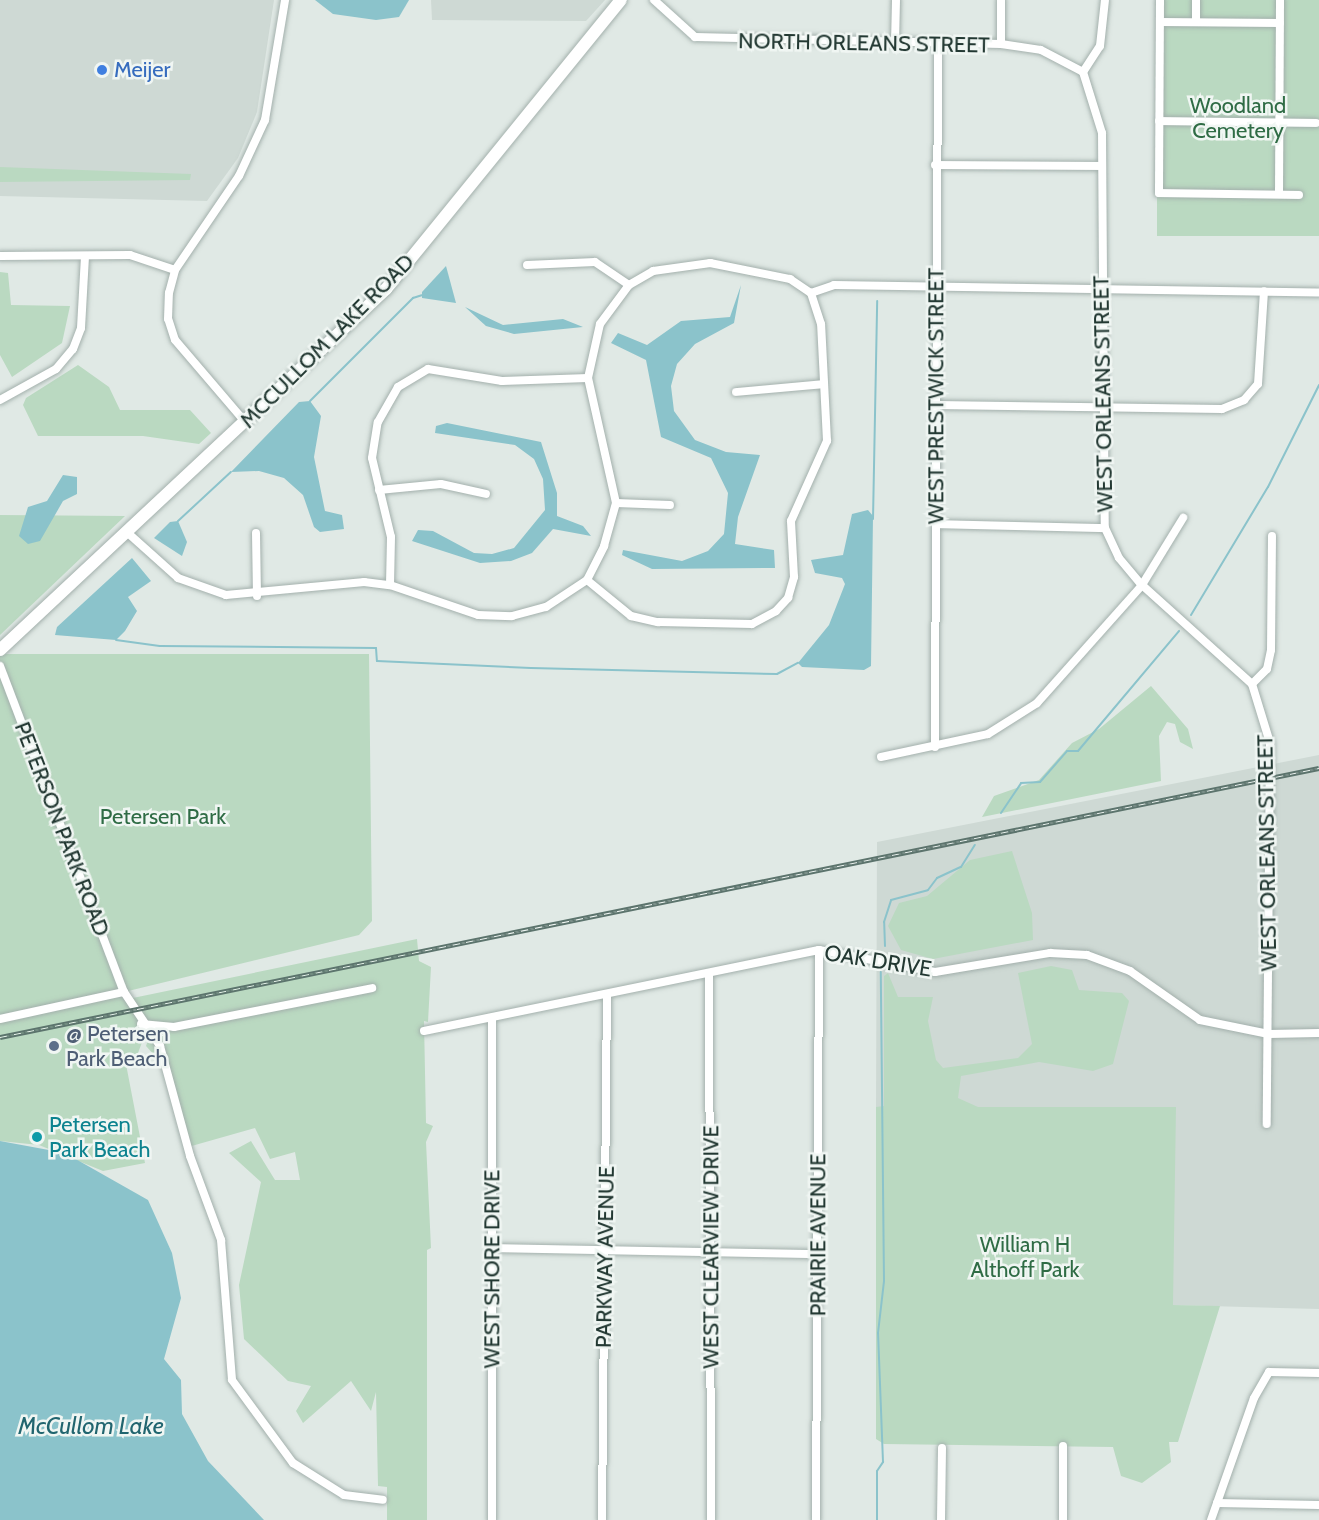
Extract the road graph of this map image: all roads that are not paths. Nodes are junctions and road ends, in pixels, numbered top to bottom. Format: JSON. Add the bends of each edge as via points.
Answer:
{"nodes":[{"id":1,"x":285,"y":0,"type":"edge"},
{"id":2,"x":621,"y":0,"type":"edge"},
{"id":3,"x":654,"y":0,"type":"edge"},
{"id":4,"x":896,"y":0,"type":"edge"},
{"id":5,"x":1001,"y":0,"type":"edge"},
{"id":6,"x":1105,"y":0,"type":"edge"},
{"id":7,"x":1160,"y":0,"type":"edge"},
{"id":8,"x":1196,"y":0,"type":"edge"},
{"id":9,"x":1280,"y":0,"type":"edge"},
{"id":10,"x":1160,"y":22,"type":"junction"},
{"id":11,"x":1196,"y":22,"type":"junction"},
{"id":12,"x":1280,"y":22,"type":"junction"},
{"id":13,"x":895,"y":44,"type":"junction"},
{"id":14,"x":1001,"y":44,"type":"junction"},
{"id":15,"x":938,"y":45,"type":"junction"},
{"id":16,"x":1083,"y":72,"type":"junction"},
{"id":17,"x":1159,"y":121,"type":"junction"},
{"id":18,"x":1281,"y":123,"type":"junction"},
{"id":19,"x":1316,"y":123,"type":"dead end"},
{"id":20,"x":935,"y":165,"type":"junction"},
{"id":21,"x":1101,"y":166,"type":"junction"},
{"id":22,"x":1280,"y":194,"type":"junction"},
{"id":23,"x":1299,"y":195,"type":"dead end"},
{"id":24,"x":85,"y":255,"type":"junction"},
{"id":25,"x":0,"y":256,"type":"edge"},
{"id":26,"x":527,"y":264,"type":"dead end"},
{"id":27,"x":175,"y":270,"type":"junction"},
{"id":28,"x":629,"y":285,"type":"junction"},
{"id":29,"x":936,"y":286,"type":"junction"},
{"id":30,"x":1102,"y":288,"type":"junction"},
{"id":31,"x":1264,"y":291,"type":"junction"},
{"id":32,"x":811,"y":293,"type":"junction"},
{"id":33,"x":1319,"y":293,"type":"edge"},
{"id":34,"x":588,"y":378,"type":"junction"},
{"id":35,"x":824,"y":384,"type":"junction"},
{"id":36,"x":736,"y":392,"type":"dead end"},
{"id":37,"x":0,"y":400,"type":"edge"},
{"id":38,"x":936,"y":405,"type":"junction"},
{"id":39,"x":1102,"y":406,"type":"junction"},
{"id":40,"x":246,"y":423,"type":"junction"},
{"id":41,"x":379,"y":490,"type":"junction"},
{"id":42,"x":486,"y":494,"type":"dead end"},
{"id":43,"x":616,"y":503,"type":"junction"},
{"id":44,"x":670,"y":504,"type":"dead end"},
{"id":45,"x":1183,"y":518,"type":"dead end"},
{"id":46,"x":936,"y":525,"type":"junction"},
{"id":47,"x":1105,"y":528,"type":"junction"},
{"id":48,"x":256,"y":533,"type":"dead end"},
{"id":49,"x":129,"y":534,"type":"junction"},
{"id":50,"x":1272,"y":536,"type":"dead end"},
{"id":51,"x":586,"y":580,"type":"junction"},
{"id":52,"x":390,"y":585,"type":"junction"},
{"id":53,"x":1142,"y":585,"type":"junction"},
{"id":54,"x":257,"y":596,"type":"junction"},
{"id":55,"x":0,"y":650,"type":"edge"},
{"id":56,"x":0,"y":666,"type":"edge"},
{"id":57,"x":1252,"y":684,"type":"junction"},
{"id":58,"x":934,"y":747,"type":"junction"},
{"id":59,"x":881,"y":757,"type":"dead end"},
{"id":60,"x":819,"y":950,"type":"junction"},
{"id":61,"x":709,"y":974,"type":"junction"},
{"id":62,"x":372,"y":988,"type":"dead end"},
{"id":63,"x":124,"y":992,"type":"junction"},
{"id":64,"x":607,"y":994,"type":"junction"},
{"id":65,"x":492,"y":1018,"type":"junction"},
{"id":66,"x":0,"y":1019,"type":"edge"},
{"id":67,"x":141,"y":1024,"type":"junction"},
{"id":68,"x":424,"y":1031,"type":"dead end"},
{"id":69,"x":1319,"y":1033,"type":"edge"},
{"id":70,"x":1269,"y":1034,"type":"junction"},
{"id":71,"x":1268,"y":1124,"type":"dead end"},
{"id":72,"x":493,"y":1248,"type":"junction"},
{"id":73,"x":606,"y":1252,"type":"junction"},
{"id":74,"x":711,"y":1254,"type":"junction"},
{"id":75,"x":818,"y":1254,"type":"junction"},
{"id":76,"x":1319,"y":1373,"type":"edge"},
{"id":77,"x":1063,"y":1446,"type":"dead end"},
{"id":78,"x":942,"y":1448,"type":"dead end"},
{"id":79,"x":382,"y":1500,"type":"dead end"},
{"id":80,"x":1217,"y":1503,"type":"junction"},
{"id":81,"x":1319,"y":1505,"type":"edge"},
{"id":82,"x":492,"y":1520,"type":"edge"},
{"id":83,"x":602,"y":1520,"type":"edge"},
{"id":84,"x":711,"y":1520,"type":"edge"},
{"id":85,"x":816,"y":1520,"type":"edge"},
{"id":86,"x":941,"y":1520,"type":"edge"},
{"id":87,"x":1063,"y":1520,"type":"edge"},
{"id":88,"x":1211,"y":1520,"type":"edge"}],
"edges":[{"from":1,"to":27,"type":"street","via":[[265,120],[239,176]]},
{"from":2,"to":40,"type":"street","name":"MCCULLOM LAKE ROAD","via":[[386,289]]},
{"from":3,"to":13,"type":"street","name":"NORTH ORLEANS STREET","via":[[695,37]]},
{"from":4,"to":13,"type":"street"},
{"from":5,"to":14,"type":"street"},
{"from":6,"to":16,"type":"street","via":[[1100,46]]},
{"from":7,"to":10,"type":"street"},
{"from":8,"to":11,"type":"street"},
{"from":9,"to":12,"type":"street"},
{"from":10,"to":11,"type":"street"},
{"from":10,"to":17,"type":"street"},
{"from":11,"to":12,"type":"street"},
{"from":12,"to":18,"type":"street"},
{"from":13,"to":15,"type":"street","name":"NORTH ORLEANS STREET"},
{"from":14,"to":15,"type":"street","name":"NORTH ORLEANS STREET"},
{"from":14,"to":16,"type":"street","name":"NORTH ORLEANS STREET","via":[[1041,50]]},
{"from":15,"to":20,"type":"street","name":"WEST PRESTWICK STREET"},
{"from":16,"to":21,"type":"street","name":"WEST ORLEANS STREET","via":[[1099,110]]},
{"from":17,"to":18,"type":"street"},
{"from":17,"to":22,"type":"street","via":[[1159,193]]},
{"from":18,"to":19,"type":"street"},
{"from":18,"to":22,"type":"street"},
{"from":20,"to":21,"type":"street"},
{"from":20,"to":29,"type":"street","name":"WEST PRESTWICK STREET"},
{"from":21,"to":30,"type":"street","name":"WEST ORLEANS STREET"},
{"from":22,"to":23,"type":"street"},
{"from":24,"to":25,"type":"street"},
{"from":24,"to":27,"type":"street","via":[[130,255]]},
{"from":24,"to":37,"type":"street","via":[[81,328],[73,349],[56,369]]},
{"from":26,"to":28,"type":"street","via":[[595,262]]},
{"from":27,"to":40,"type":"street","via":[[168,319],[175,340]]},
{"from":28,"to":32,"type":"street","via":[[653,271],[711,263],[790,279]]},
{"from":28,"to":34,"type":"street","via":[[600,324]]},
{"from":29,"to":30,"type":"street"},
{"from":29,"to":32,"type":"street","via":[[834,285]]},
{"from":29,"to":38,"type":"street","name":"WEST PRESTWICK STREET"},
{"from":30,"to":31,"type":"street"},
{"from":30,"to":39,"type":"street","name":"WEST ORLEANS STREET"},
{"from":31,"to":33,"type":"street"},
{"from":31,"to":39,"type":"street","via":[[1264,360],[1258,384],[1244,400],[1222,410]]},
{"from":32,"to":35,"type":"street","via":[[820,324]]},
{"from":34,"to":41,"type":"street","via":[[502,381],[444,369],[411,377],[378,422],[372,458]]},
{"from":34,"to":43,"type":"street"},
{"from":35,"to":36,"type":"street"},
{"from":35,"to":51,"type":"street","via":[[827,441],[791,521],[794,577],[776,611],[737,625],[701,619],[658,622],[631,616]]},
{"from":38,"to":39,"type":"street"},
{"from":38,"to":46,"type":"street","name":"WEST PRESTWICK STREET"},
{"from":39,"to":47,"type":"street","name":"WEST ORLEANS STREET"},
{"from":40,"to":49,"type":"street","name":"MCCULLOM LAKE ROAD"},
{"from":41,"to":42,"type":"street","via":[[441,484]]},
{"from":41,"to":52,"type":"street","via":[[391,537]]},
{"from":43,"to":44,"type":"street"},
{"from":43,"to":51,"type":"street","via":[[604,546]]},
{"from":45,"to":53,"type":"street"},
{"from":46,"to":47,"type":"street"},
{"from":46,"to":58,"type":"street","name":"WEST PRESTWICK STREET"},
{"from":47,"to":53,"type":"street","name":"WEST ORLEANS STREET","via":[[1119,558]]},
{"from":48,"to":54,"type":"street"},
{"from":49,"to":54,"type":"street","via":[[178,578],[226,596]]},
{"from":49,"to":55,"type":"street","name":"MCCULLOM LAKE ROAD"},
{"from":50,"to":57,"type":"street","via":[[1271,651],[1267,669]]},
{"from":51,"to":52,"type":"street","via":[[546,608],[512,616],[478,615]]},
{"from":52,"to":54,"type":"street","via":[[340,582]]},
{"from":53,"to":57,"type":"street","name":"WEST ORLEANS STREET"},
{"from":53,"to":58,"type":"street","via":[[1037,703],[988,734]]},
{"from":56,"to":63,"type":"street","name":"PETERSON PARK ROAD"},
{"from":57,"to":70,"type":"street","name":"WEST ORLEANS STREET","via":[[1270,743]]},
{"from":58,"to":59,"type":"street"},
{"from":60,"to":61,"type":"street","name":"OAK DRIVE"},
{"from":60,"to":70,"type":"street","name":"OAK DRIVE","via":[[935,972],[1050,953],[1087,956],[1130,971],[1200,1020]]},
{"from":60,"to":75,"type":"street","name":"PRAIRIE AVENUE"},
{"from":61,"to":64,"type":"street","name":"OAK DRIVE"},
{"from":61,"to":74,"type":"street","name":"WEST CLEARVIEW DRIVE"},
{"from":62,"to":67,"type":"street","via":[[174,1027]]},
{"from":63,"to":66,"type":"street"},
{"from":63,"to":67,"type":"street","name":"PETERSON PARK ROAD"},
{"from":64,"to":65,"type":"street","name":"OAK DRIVE"},
{"from":64,"to":73,"type":"street","name":"PARKWAY AVENUE"},
{"from":65,"to":68,"type":"street","name":"OAK DRIVE"},
{"from":65,"to":72,"type":"street","name":"WEST SHORE DRIVE"},
{"from":67,"to":79,"type":"street","name":"PETERSON PARK ROAD","via":[[160,1046],[190,1156],[221,1240],[232,1380],[293,1463],[344,1495]]},
{"from":69,"to":70,"type":"street","name":"OAK DRIVE"},
{"from":70,"to":71,"type":"street","name":"WEST ORLEANS STREET"},
{"from":72,"to":73,"type":"street"},
{"from":72,"to":82,"type":"street","name":"WEST SHORE DRIVE"},
{"from":73,"to":74,"type":"street"},
{"from":73,"to":83,"type":"street","name":"PARKWAY AVENUE"},
{"from":74,"to":75,"type":"street"},
{"from":74,"to":84,"type":"street","name":"WEST CLEARVIEW DRIVE"},
{"from":75,"to":85,"type":"street","name":"PRAIRIE AVENUE"},
{"from":76,"to":80,"type":"street","via":[[1269,1372],[1254,1398]]},
{"from":77,"to":87,"type":"street"},
{"from":78,"to":86,"type":"street"},
{"from":80,"to":81,"type":"street"},
{"from":80,"to":88,"type":"street"}]}
